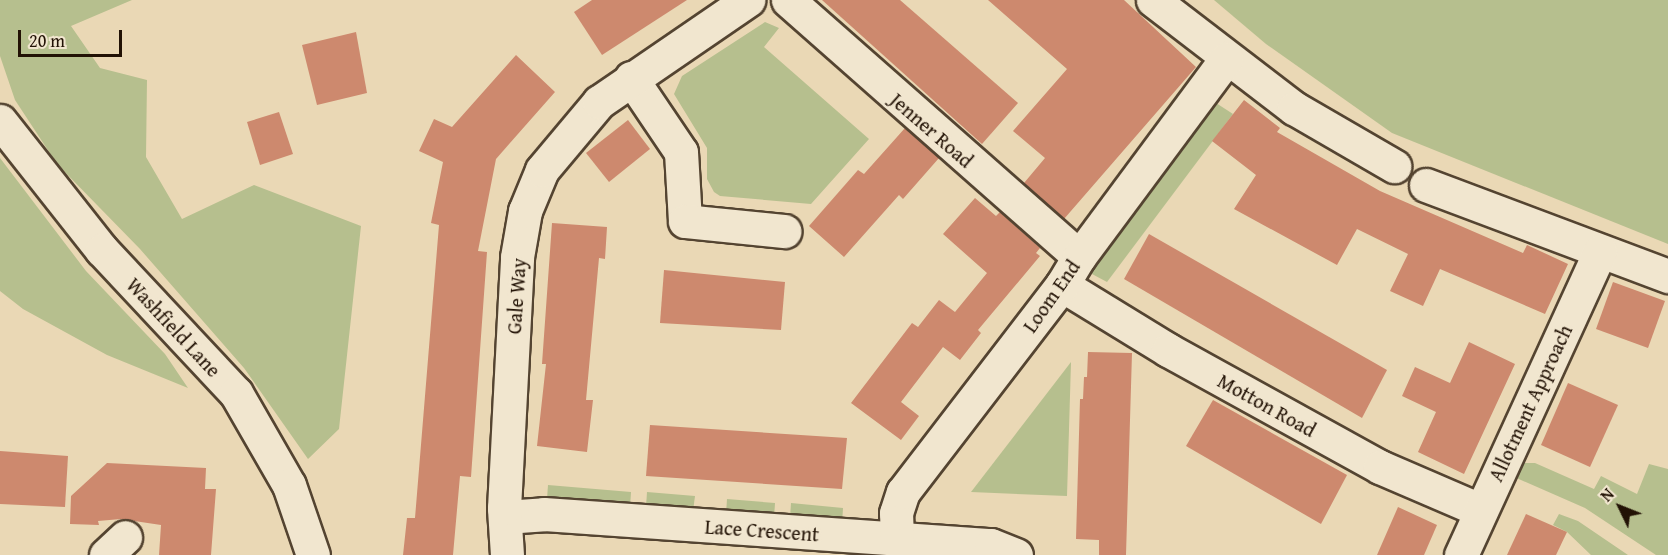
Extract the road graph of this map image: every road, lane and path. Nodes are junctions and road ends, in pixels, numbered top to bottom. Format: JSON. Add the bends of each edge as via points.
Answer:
{"nodes":[{"id":1,"x":748,"y":0,"type":"edge"},
{"id":2,"x":788,"y":0,"type":"edge"},
{"id":3,"x":1153,"y":0,"type":"edge"},
{"id":4,"x":1226,"y":59,"type":"junction"},
{"id":5,"x":631,"y":78,"type":"junction"},
{"id":6,"x":0,"y":121,"type":"edge"},
{"id":7,"x":1394,"y":166,"type":"dead end"},
{"id":8,"x":1426,"y":185,"type":"dead end"},
{"id":9,"x":784,"y":231,"type":"dead end"},
{"id":10,"x":1600,"y":251,"type":"junction"},
{"id":11,"x":1079,"y":257,"type":"junction"},
{"id":12,"x":1668,"y":276,"type":"edge"},
{"id":13,"x":1062,"y":285,"type":"junction"},
{"id":14,"x":1480,"y":510,"type":"junction"},
{"id":15,"x":505,"y":517,"type":"junction"},
{"id":16,"x":897,"y":540,"type":"junction"},
{"id":17,"x":313,"y":555,"type":"edge"},
{"id":18,"x":507,"y":555,"type":"edge"},
{"id":19,"x":1016,"y":555,"type":"edge"},
{"id":20,"x":1461,"y":555,"type":"edge"}],
"edges":[{"from":1,"to":5,"type":"street","name":"Gale Way"},
{"from":2,"to":11,"type":"street","name":"Jenner Road"},
{"from":3,"to":4,"type":"street"},
{"from":4,"to":7,"type":"street","via":[[1294,108]]},
{"from":4,"to":11,"type":"street","name":"Loom End"},
{"from":5,"to":9,"type":"street","via":[[681,152],[685,221]]},
{"from":5,"to":15,"type":"street","name":"Gale Way","via":[[599,102],[571,132],[542,170],[525,211],[517,257]]},
{"from":6,"to":17,"type":"street","name":"Washfield Lane","via":[[102,250],[236,393],[289,485]]},
{"from":8,"to":10,"type":"street"},
{"from":10,"to":12,"type":"street"},
{"from":10,"to":14,"type":"street","name":"Allotment Approach"},
{"from":11,"to":13,"type":"street","name":"Loom End"},
{"from":13,"to":14,"type":"street","name":"Motton Road","via":[[1168,350],[1370,461]]},
{"from":13,"to":16,"type":"street","name":"Loom End","via":[[903,492],[896,513]]},
{"from":14,"to":20,"type":"street","name":"Allotment Approach"},
{"from":15,"to":16,"type":"street","name":"Lace Crescent","via":[[544,513]]},
{"from":15,"to":18,"type":"street","name":"Gale Way"},
{"from":16,"to":19,"type":"street","name":"Lace Crescent","via":[[991,545]]}]}
